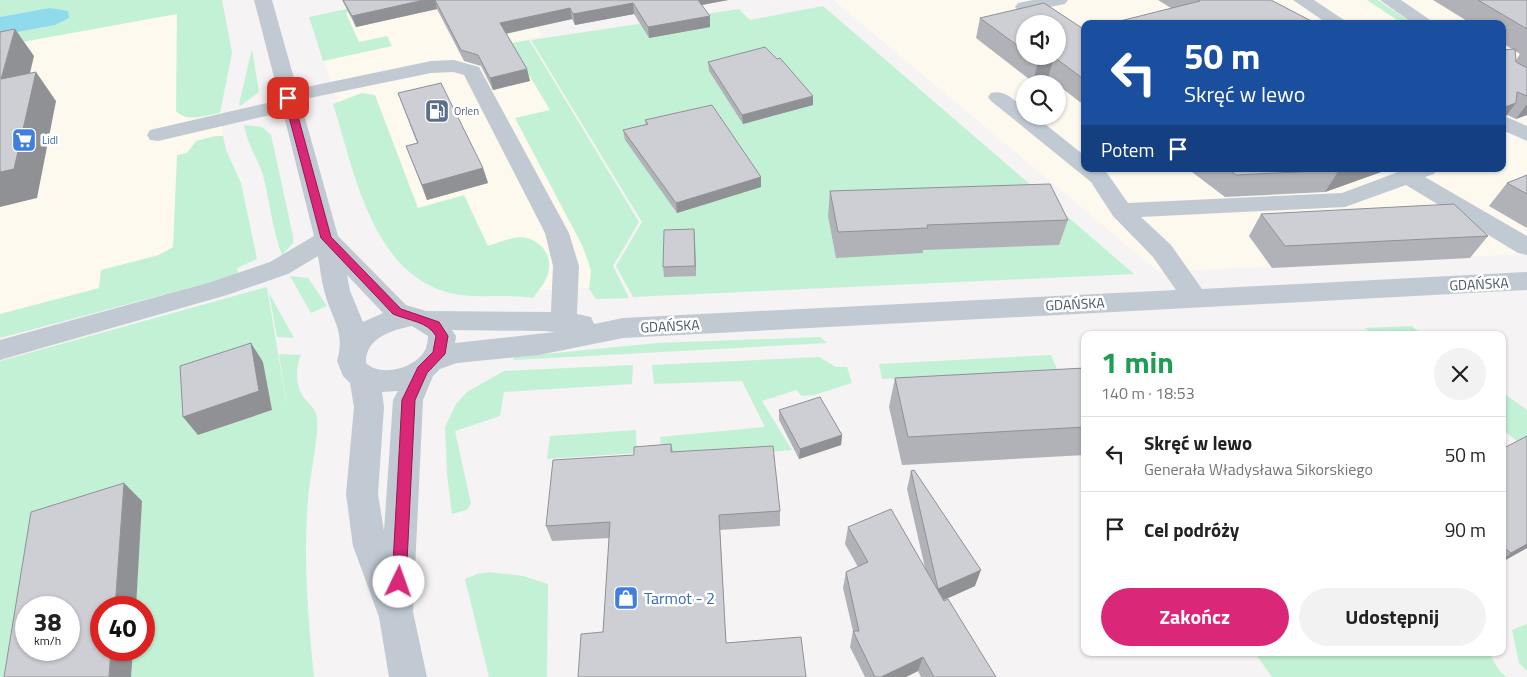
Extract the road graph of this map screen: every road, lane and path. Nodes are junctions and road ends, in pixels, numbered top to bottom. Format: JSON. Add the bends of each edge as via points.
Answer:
{"nodes":[{"id":1,"x":263,"y":0,"type":"edge"},
{"id":2,"x":1059,"y":0,"type":"edge"},
{"id":3,"x":1302,"y":0,"type":"edge"},
{"id":4,"x":1389,"y":0,"type":"edge"},
{"id":5,"x":1024,"y":8,"type":"edge"},
{"id":6,"x":1334,"y":20,"type":"edge"},
{"id":7,"x":1421,"y":20,"type":"edge"},
{"id":8,"x":998,"y":97,"type":"dead end"},
{"id":9,"x":289,"y":101,"type":"junction"},
{"id":10,"x":158,"y":135,"type":"dead end"},
{"id":11,"x":1081,"y":164,"type":"edge"},
{"id":12,"x":1091,"y":172,"type":"edge"},
{"id":13,"x":1416,"y":173,"type":"edge"},
{"id":14,"x":1121,"y":211,"type":"junction"},
{"id":15,"x":326,"y":238,"type":"junction"},
{"id":16,"x":1527,"y":247,"type":"edge"},
{"id":17,"x":1527,"y":281,"type":"edge"},
{"id":18,"x":1195,"y":298,"type":"junction"},
{"id":19,"x":419,"y":319,"type":"junction"},
{"id":20,"x":563,"y":322,"type":"junction"},
{"id":21,"x":623,"y":328,"type":"junction"},
{"id":22,"x":355,"y":346,"type":"junction"},
{"id":23,"x":0,"y":350,"type":"edge"},
{"id":24,"x":428,"y":366,"type":"junction"},
{"id":25,"x":363,"y":378,"type":"junction"},
{"id":26,"x":397,"y":617,"type":"junction"},
{"id":27,"x":408,"y":677,"type":"edge"}],
"edges":[{"from":1,"to":9,"type":"street"},
{"from":2,"to":5,"type":"street"},
{"from":3,"to":6,"type":"street"},
{"from":4,"to":7,"type":"street"},
{"from":8,"to":11,"type":"street"},
{"from":9,"to":10,"type":"street"},
{"from":9,"to":15,"type":"street"},
{"from":9,"to":20,"type":"street","via":[[431,67],[454,66],[472,71],[566,253],[568,273]]},
{"from":12,"to":14,"type":"street","via":[[1099,178]]},
{"from":13,"to":14,"type":"street","via":[[1346,200]]},
{"from":13,"to":16,"type":"street"},
{"from":14,"to":18,"type":"street","via":[[1162,250]]},
{"from":15,"to":19,"type":"street","via":[[389,304]]},
{"from":15,"to":22,"type":"street","via":[[336,291],[354,332]]},
{"from":15,"to":23,"type":"street","via":[[279,268],[227,286]]},
{"from":17,"to":18,"type":"street","name":"GDAŃSKA"},
{"from":18,"to":21,"type":"street","name":"GDAŃSKA"},
{"from":19,"to":20,"type":"street","name":"GDAŃSKA"},
{"from":19,"to":22,"type":"street","via":[[384,322],[362,336]]},
{"from":19,"to":24,"type":"street","via":[[435,325],[442,336],[442,344]]},
{"from":20,"to":21,"type":"street","name":"GDAŃSKA"},
{"from":21,"to":24,"type":"street","name":"GDAŃSKA","via":[[539,345],[455,353]]},
{"from":22,"to":25,"type":"street","via":[[352,368]]},
{"from":24,"to":25,"type":"street","via":[[392,382]]},
{"from":24,"to":26,"type":"street","via":[[408,400]]},
{"from":25,"to":26,"type":"street","via":[[368,407],[362,494],[370,546]]},
{"from":26,"to":27,"type":"street"}]}
